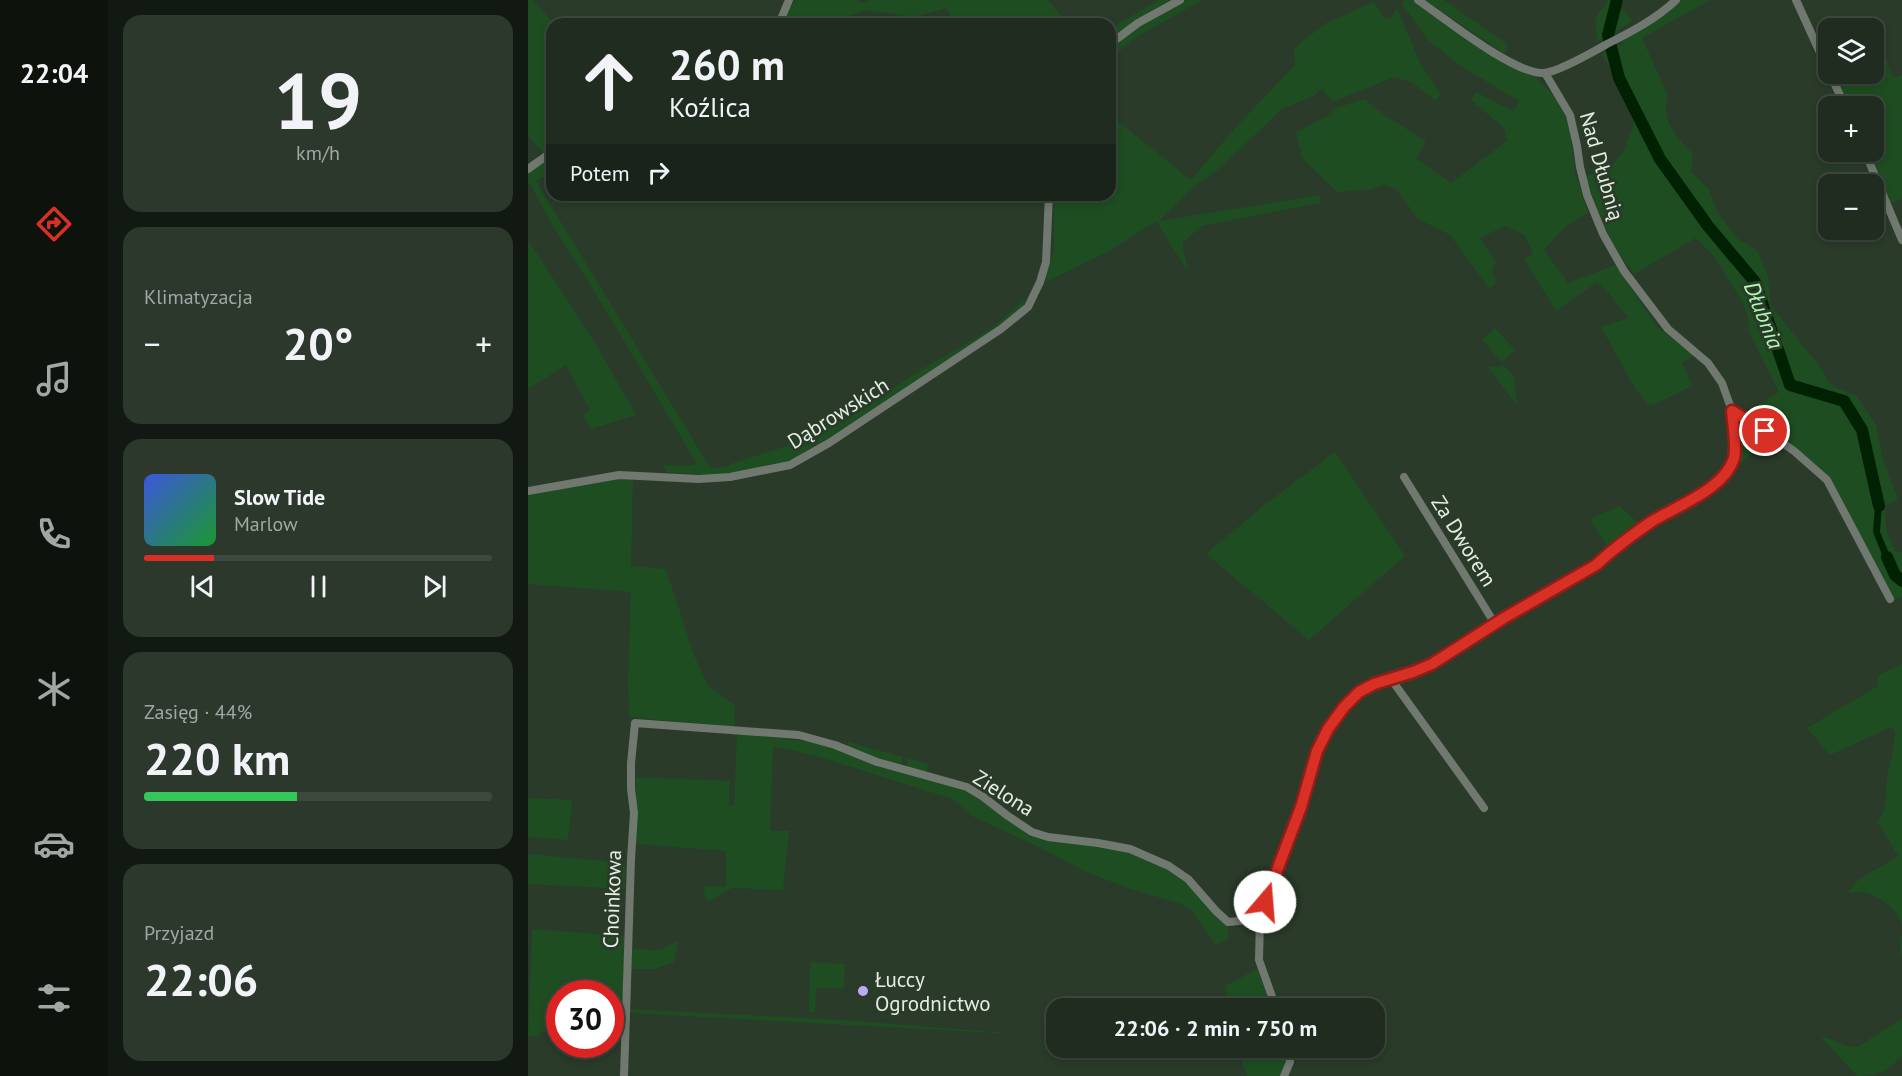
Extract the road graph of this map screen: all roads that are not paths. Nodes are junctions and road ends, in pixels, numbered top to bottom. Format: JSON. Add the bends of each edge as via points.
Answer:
{"nodes":[{"id":1,"x":789,"y":0,"type":"edge"},
{"id":2,"x":1180,"y":0,"type":"edge"},
{"id":3,"x":1418,"y":0,"type":"edge"},
{"id":4,"x":1676,"y":0,"type":"edge"},
{"id":5,"x":1796,"y":0,"type":"edge"},
{"id":6,"x":781,"y":18,"type":"edge"},
{"id":7,"x":1116,"y":40,"type":"edge"},
{"id":8,"x":1818,"y":48,"type":"edge"},
{"id":9,"x":1545,"y":73,"type":"junction"},
{"id":10,"x":546,"y":156,"type":"edge"},
{"id":11,"x":1869,"y":162,"type":"edge"},
{"id":12,"x":528,"y":169,"type":"edge"},
{"id":13,"x":1049,"y":201,"type":"edge"},
{"id":14,"x":1902,"y":240,"type":"edge"},
{"id":15,"x":1732,"y":411,"type":"junction"},
{"id":16,"x":1404,"y":477,"type":"dead end"},
{"id":17,"x":528,"y":491,"type":"edge"},
{"id":18,"x":1890,"y":599,"type":"dead end"},
{"id":19,"x":1495,"y":624,"type":"junction"},
{"id":20,"x":1391,"y":679,"type":"junction"},
{"id":21,"x":635,"y":723,"type":"joint"},
{"id":22,"x":1484,"y":808,"type":"dead end"},
{"id":23,"x":1260,"y":919,"type":"junction"},
{"id":24,"x":1272,"y":998,"type":"edge"},
{"id":25,"x":1289,"y":1058,"type":"edge"},
{"id":26,"x":624,"y":1076,"type":"edge"},
{"id":27,"x":1284,"y":1076,"type":"edge"}],
"edges":[{"from":1,"to":6,"type":"street"},
{"from":2,"to":7,"type":"street"},
{"from":3,"to":9,"type":"street","via":[[1504,59],[1527,71]]},
{"from":4,"to":9,"type":"street","via":[[1619,38]]},
{"from":5,"to":8,"type":"street"},
{"from":9,"to":15,"type":"street","name":"Nad Dłubnią","via":[[1570,115],[1585,186],[1603,234],[1624,271],[1668,329],[1708,363],[1722,383]]},
{"from":10,"to":12,"type":"street"},
{"from":11,"to":14,"type":"street"},
{"from":13,"to":17,"type":"street","name":"Dąbrowskich","via":[[1046,262],[1028,307],[1001,330],[790,465],[699,479],[619,474]]},
{"from":15,"to":18,"type":"street","via":[[1794,451],[1827,480]]},
{"from":15,"to":19,"type":"street","name":"Nad Dłubnią","via":[[1735,456],[1714,486],[1652,522],[1596,565]]},
{"from":16,"to":19,"type":"street","name":"Za Dworem"},
{"from":19,"to":20,"type":"street","name":"Nad Dłubnią","via":[[1432,664]]},
{"from":20,"to":22,"type":"street"},
{"from":20,"to":23,"type":"street","name":"Nad Dłubnią","via":[[1359,692],[1328,729]]},
{"from":21,"to":23,"type":"street","name":"Zielona","via":[[799,735],[835,745],[967,788],[1032,832],[1130,849],[1188,879],[1228,922]]},
{"from":21,"to":26,"type":"street","name":"Choinkowa"},
{"from":23,"to":24,"type":"street","name":"Nad Dłubnią","via":[[1259,960]]},
{"from":25,"to":27,"type":"street"}]}
